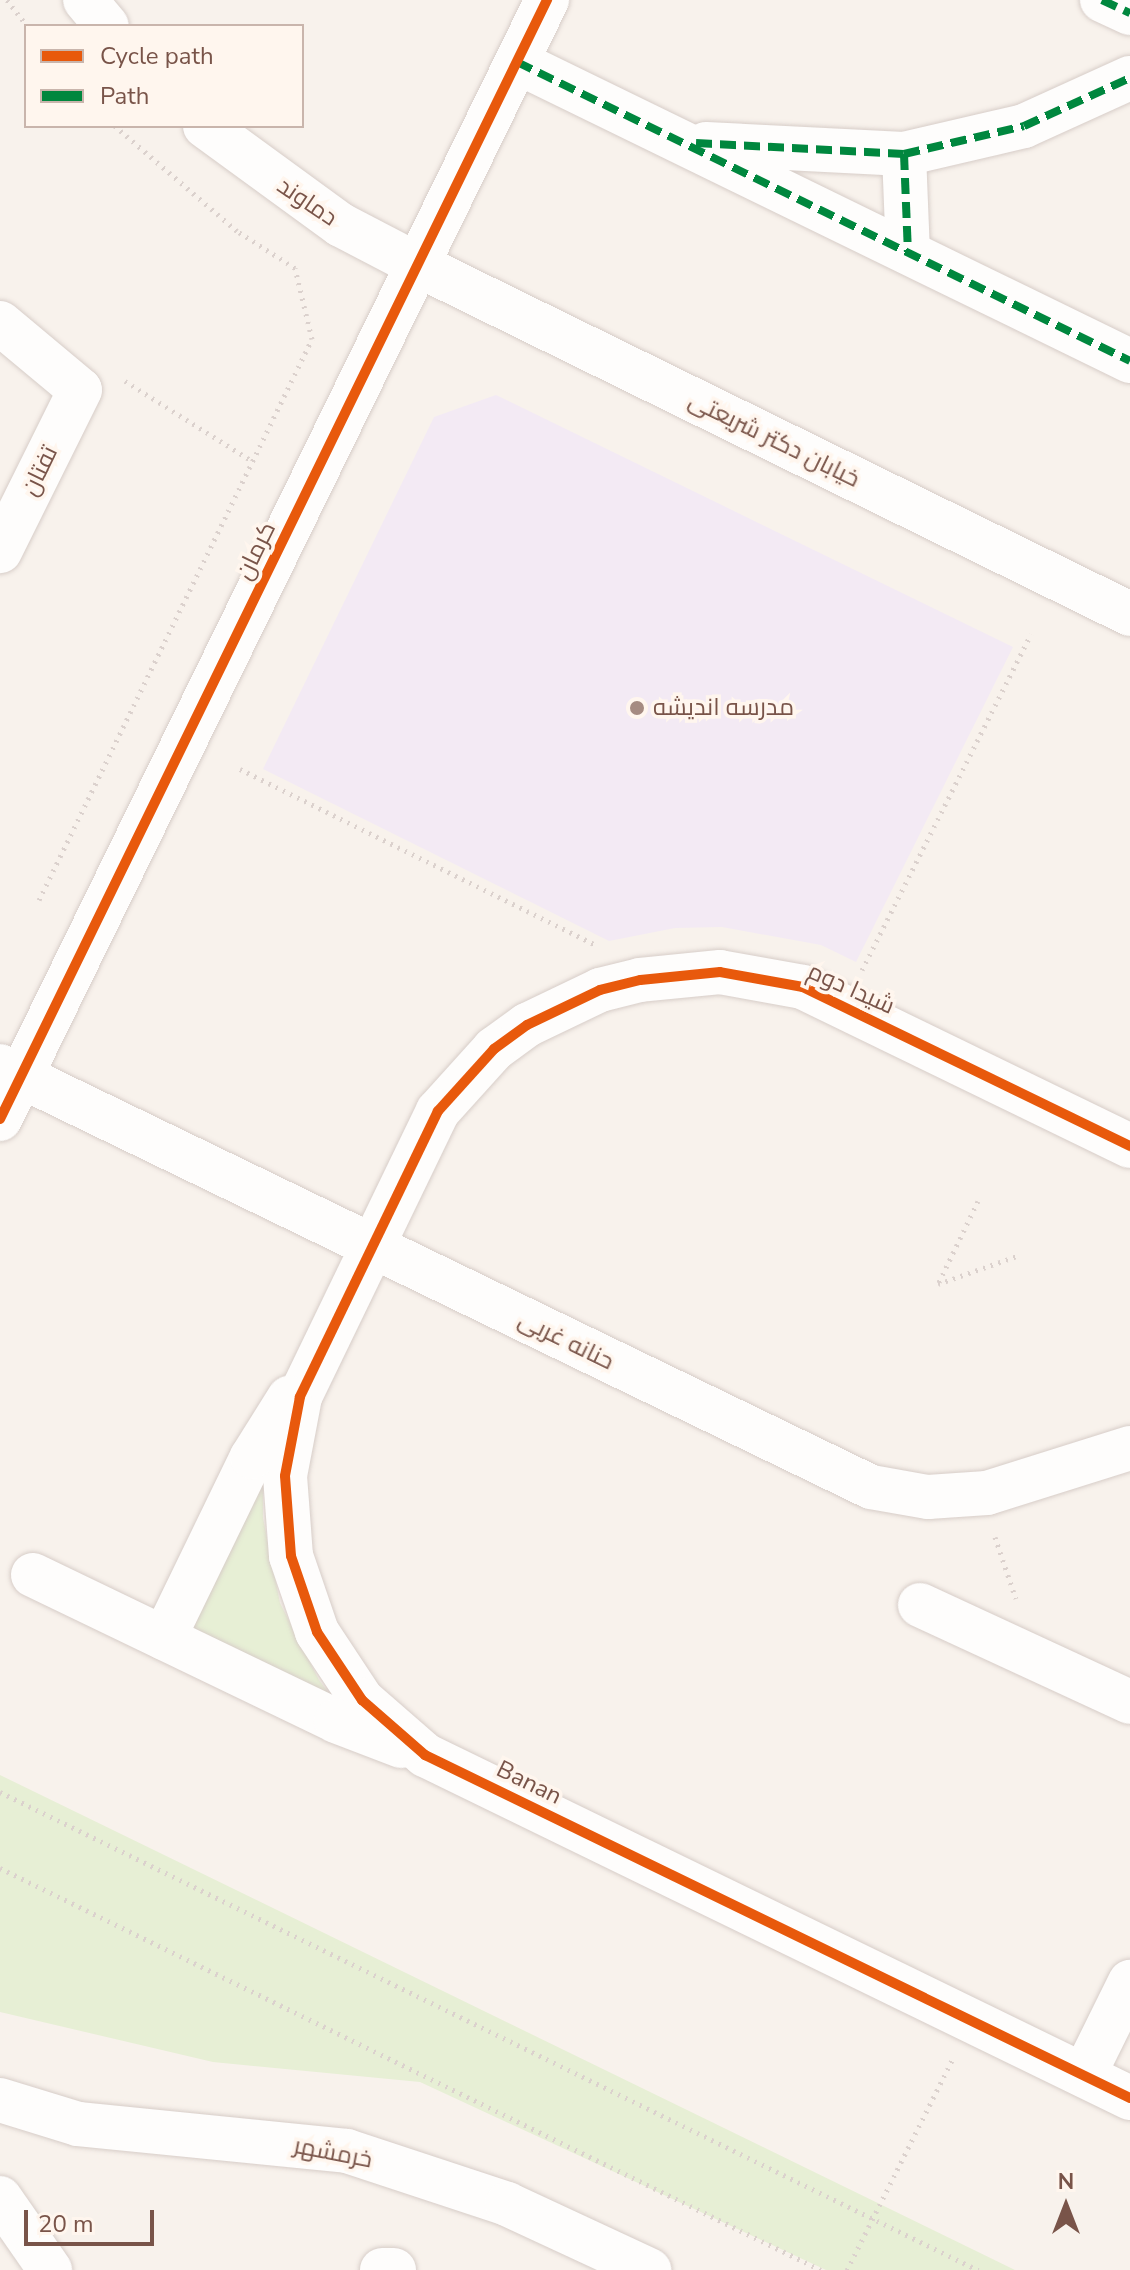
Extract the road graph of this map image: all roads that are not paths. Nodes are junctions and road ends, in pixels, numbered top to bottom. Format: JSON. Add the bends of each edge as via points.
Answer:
{"nodes":[{"id":1,"x":85,"y":0,"type":"edge"},
{"id":2,"x":547,"y":0,"type":"edge"},
{"id":3,"x":1102,"y":0,"type":"edge"},
{"id":4,"x":1130,"y":13,"type":"edge"},
{"id":5,"x":105,"y":24,"type":"edge"},
{"id":6,"x":517,"y":62,"type":"junction"},
{"id":7,"x":1130,"y":78,"type":"edge"},
{"id":8,"x":208,"y":128,"type":"edge"},
{"id":9,"x":687,"y":143,"type":"junction"},
{"id":10,"x":904,"y":154,"type":"junction"},
{"id":11,"x":908,"y":252,"type":"junction"},
{"id":12,"x":418,"y":265,"type":"junction"},
{"id":13,"x":0,"y":323,"type":"edge"},
{"id":14,"x":1130,"y":361,"type":"edge"},
{"id":15,"x":0,"y":551,"type":"edge"},
{"id":16,"x":1130,"y":614,"type":"edge"},
{"id":17,"x":11,"y":1071,"type":"edge"},
{"id":18,"x":0,"y":1119,"type":"edge"},
{"id":19,"x":1130,"y":1146,"type":"edge"},
{"id":20,"x":371,"y":1247,"type":"junction"},
{"id":21,"x":322,"y":1345,"type":"junction"},
{"id":22,"x":1130,"y":1448,"type":"edge"},
{"id":23,"x":33,"y":1575,"type":"dead end"},
{"id":24,"x":920,"y":1605,"type":"dead end"},
{"id":25,"x":164,"y":1638,"type":"junction"},
{"id":26,"x":1130,"y":1671,"type":"edge"},
{"id":27,"x":1066,"y":1674,"type":"junction"},
{"id":28,"x":1130,"y":1702,"type":"edge"},
{"id":29,"x":425,"y":1755,"type":"junction"},
{"id":30,"x":1130,"y":1982,"type":"edge"},
{"id":31,"x":1084,"y":2075,"type":"junction"},
{"id":32,"x":1130,"y":2098,"type":"edge"},
{"id":33,"x":0,"y":2100,"type":"edge"},
{"id":34,"x":0,"y":2198,"type":"edge"},
{"id":35,"x":50,"y":2270,"type":"edge"},
{"id":36,"x":382,"y":2270,"type":"edge"},
{"id":37,"x":394,"y":2270,"type":"edge"},
{"id":38,"x":649,"y":2270,"type":"edge"}],
"edges":[{"from":1,"to":5,"type":"street"},
{"from":2,"to":6,"type":"street","name":"کرمان"},
{"from":3,"to":4,"type":"street"},
{"from":6,"to":9,"type":"street"},
{"from":6,"to":12,"type":"street","name":"کرمان"},
{"from":7,"to":10,"type":"street","via":[[1024,126]]},
{"from":8,"to":12,"type":"street","name":"دماوند","via":[[341,225]]},
{"from":9,"to":10,"type":"street"},
{"from":9,"to":11,"type":"street"},
{"from":10,"to":11,"type":"street"},
{"from":11,"to":14,"type":"street"},
{"from":12,"to":16,"type":"street","name":"خیابان دکتر شریعتی"},
{"from":12,"to":17,"type":"street","name":"کرمان"},
{"from":13,"to":15,"type":"street","name":"تفتان","via":[[80,390]]},
{"from":17,"to":18,"type":"street","name":"کرمان"},
{"from":17,"to":20,"type":"street","name":"حنانه غربی"},
{"from":19,"to":20,"type":"street","name":"شیدا دوم","via":[[803,987],[747,975],[679,974],[600,990],[527,1025],[494,1049],[438,1111]]},
{"from":20,"to":21,"type":"street","name":"Banan"},
{"from":20,"to":22,"type":"street","name":"حنانه غربی","via":[[871,1487],[928,1497],[987,1493]]},
{"from":21,"to":25,"type":"street","via":[[252,1457]]},
{"from":21,"to":29,"type":"street","name":"Banan","via":[[291,1436],[285,1476],[291,1556],[302,1596],[338,1668],[391,1729]]},
{"from":23,"to":25,"type":"street"},
{"from":24,"to":27,"type":"street"},
{"from":25,"to":29,"type":"street","via":[[336,1721]]},
{"from":26,"to":27,"type":"street"},
{"from":27,"to":28,"type":"street"},
{"from":29,"to":31,"type":"street","name":"Banan"},
{"from":30,"to":31,"type":"street"},
{"from":31,"to":32,"type":"street","name":"Banan"},
{"from":33,"to":38,"type":"street","name":"خرمشهر","via":[[78,2124],[347,2151],[507,2204]]},
{"from":34,"to":35,"type":"street"},
{"from":36,"to":37,"type":"street"}]}
